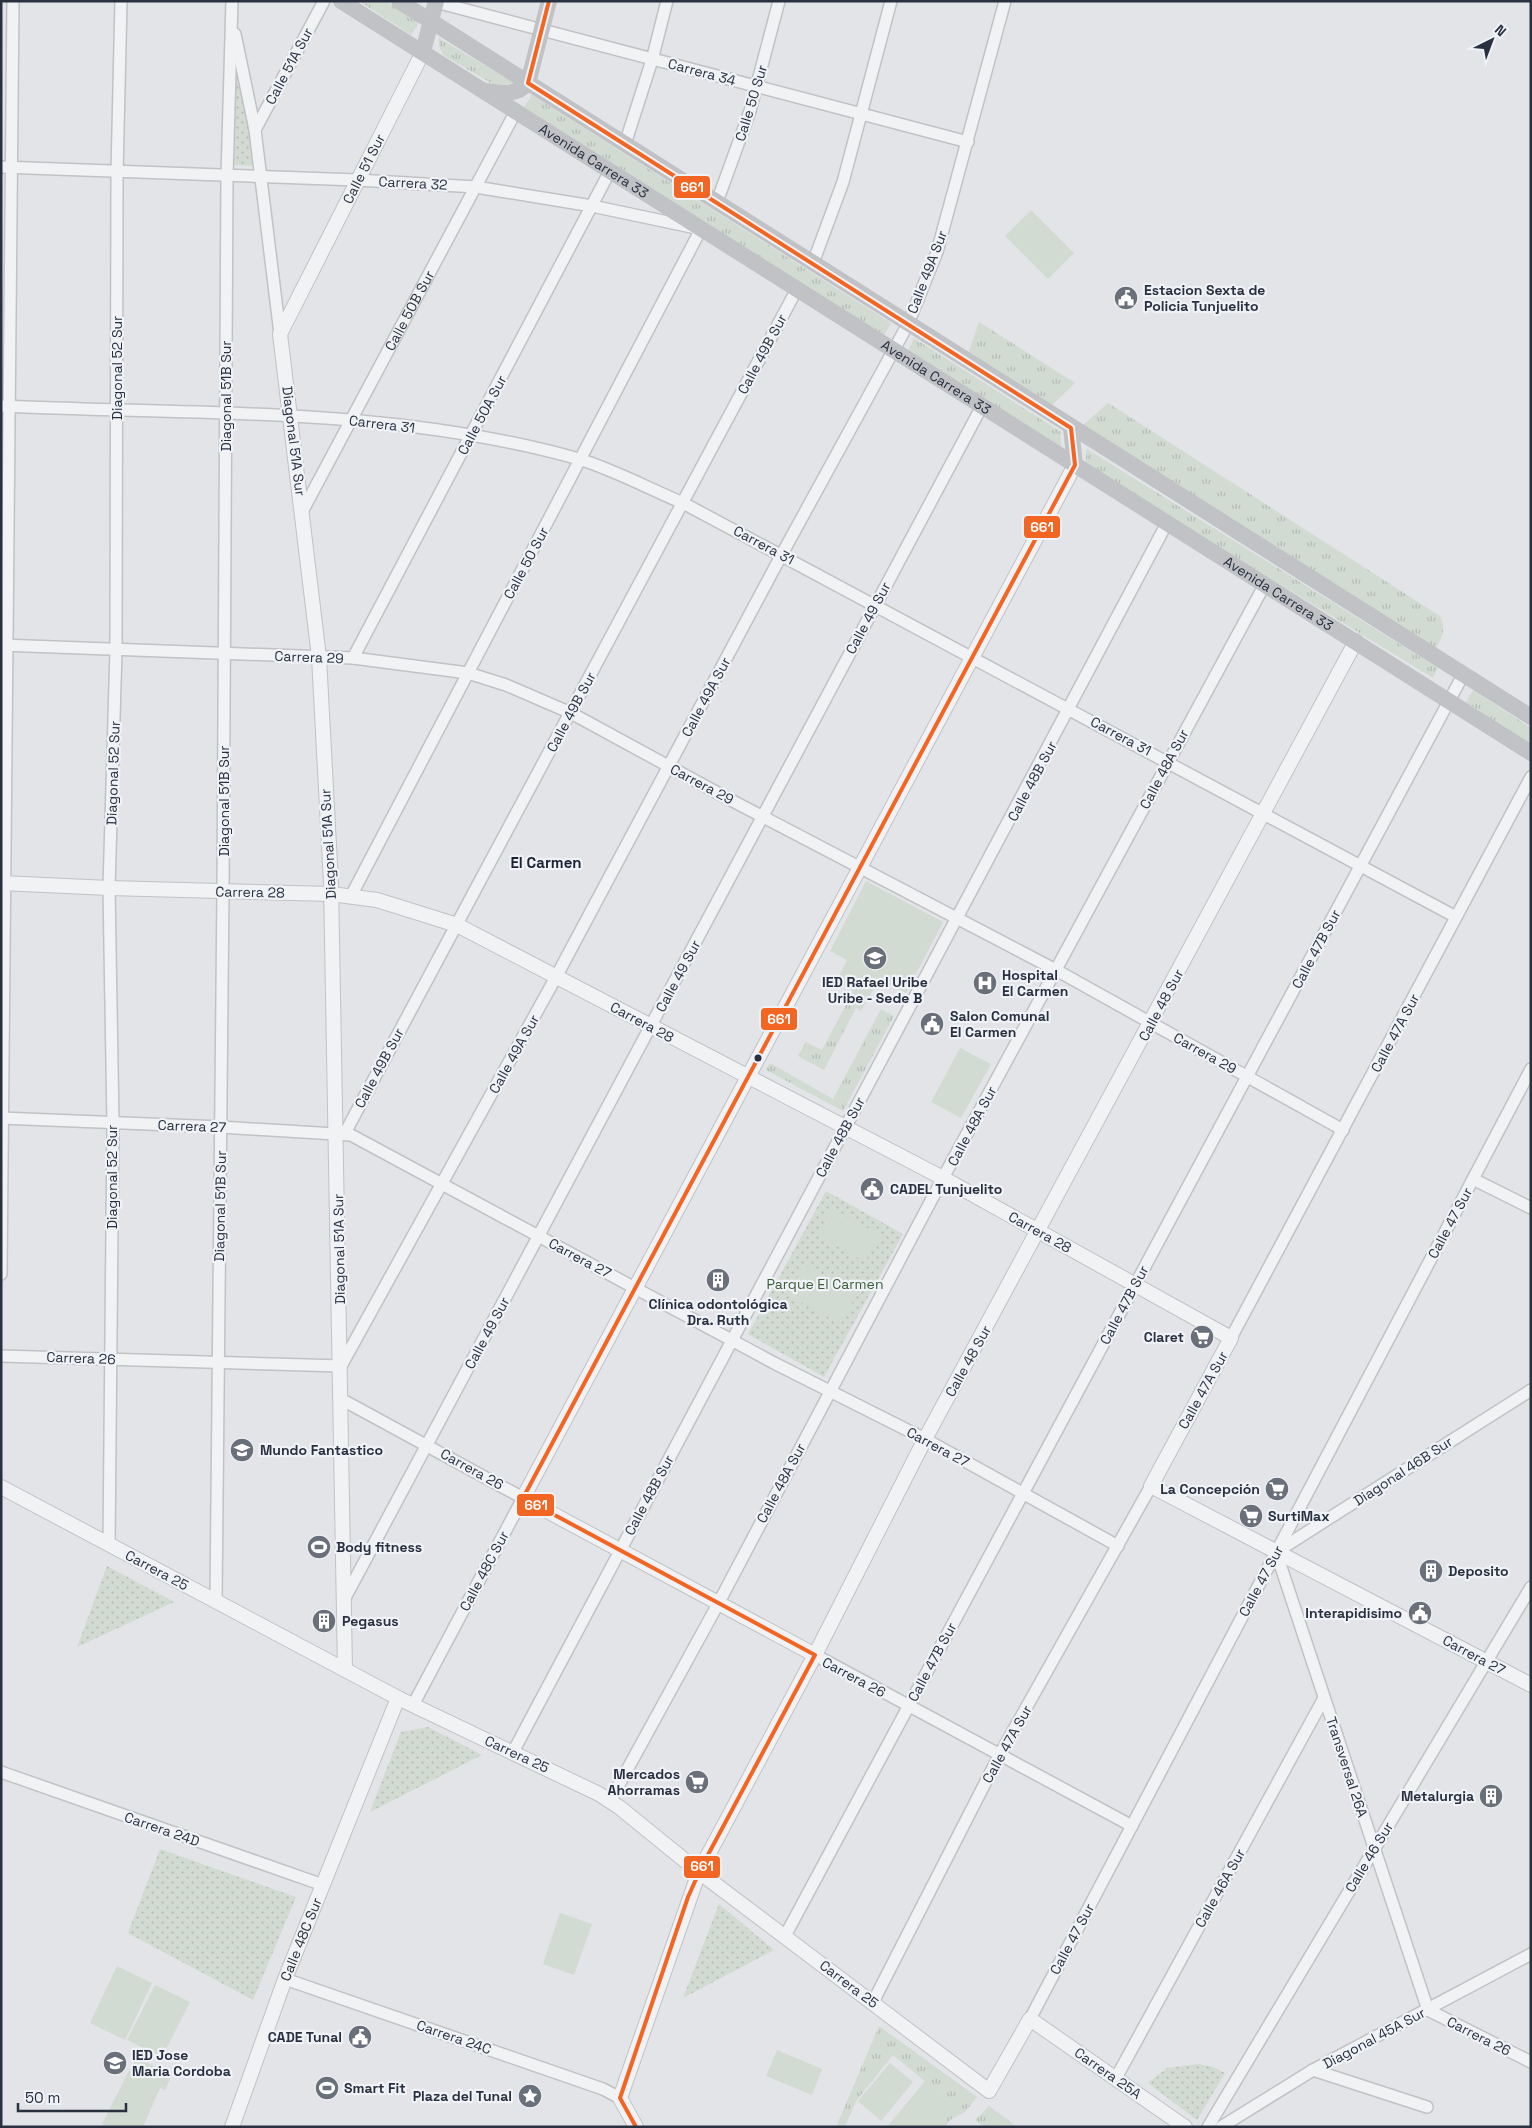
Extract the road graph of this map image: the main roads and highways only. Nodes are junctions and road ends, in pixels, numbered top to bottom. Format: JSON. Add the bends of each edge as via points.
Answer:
{"nodes":[{"id":1,"x":341,"y":1,"type":"edge"},
{"id":2,"x":399,"y":1,"type":"edge"},
{"id":3,"x":549,"y":1,"type":"edge"},
{"id":4,"x":436,"y":2,"type":"edge"},
{"id":5,"x":431,"y":22,"type":"junction"},
{"id":6,"x":423,"y":52,"type":"junction"},
{"id":7,"x":528,"y":83,"type":"junction"},
{"id":8,"x":482,"y":90,"type":"junction"},
{"id":9,"x":1071,"y":428,"type":"junction"},
{"id":10,"x":1075,"y":465,"type":"junction"},
{"id":11,"x":1531,"y":717,"type":"edge"},
{"id":12,"x":1531,"y":753,"type":"edge"}],
"edges":[{"from":1,"to":6,"type":"main road","name":"Avenida Carrera 33"},
{"from":2,"to":5,"type":"main road","name":"Avenida Carrera 33"},
{"from":3,"to":7,"type":"main road"},
{"from":4,"to":5,"type":"main road","name":"Calle 51 Sur"},
{"from":5,"to":6,"type":"main road","name":"Calle 51 Sur"},
{"from":5,"to":7,"type":"main road","name":"Avenida Carrera 33"},
{"from":6,"to":8,"type":"main road","name":"Avenida Carrera 33"},
{"from":7,"to":8,"type":"main road","via":[[509,93]]},
{"from":7,"to":9,"type":"main road","name":"Avenida Carrera 33"},
{"from":8,"to":10,"type":"main road","name":"Avenida Carrera 33"},
{"from":9,"to":10,"type":"main road"},
{"from":9,"to":11,"type":"main road","name":"Avenida Carrera 33"},
{"from":10,"to":12,"type":"main road","name":"Avenida Carrera 33"}]}
